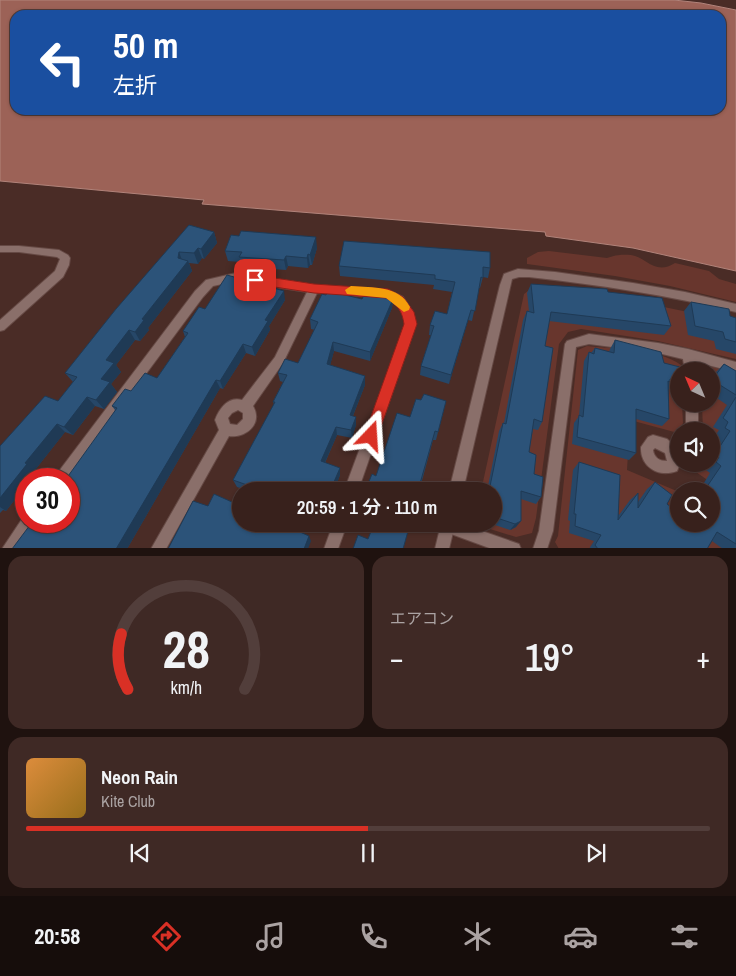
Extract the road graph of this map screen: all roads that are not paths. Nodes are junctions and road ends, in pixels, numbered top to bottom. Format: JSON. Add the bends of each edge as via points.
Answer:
{"nodes":[{"id":1,"x":0,"y":249,"type":"edge"},
{"id":2,"x":314,"y":289,"type":"junction"},
{"id":3,"x":736,"y":308,"type":"edge"},
{"id":4,"x":0,"y":326,"type":"edge"},
{"id":5,"x":688,"y":354,"type":"junction"},
{"id":6,"x":689,"y":362,"type":"edge"},
{"id":7,"x":736,"y":366,"type":"edge"},
{"id":8,"x":245,"y":406,"type":"junction"},
{"id":9,"x":226,"y":430,"type":"junction"},
{"id":10,"x":68,"y":468,"type":"edge"},
{"id":11,"x":354,"y":482,"type":"edge"},
{"id":12,"x":458,"y":482,"type":"edge"},
{"id":13,"x":337,"y":532,"type":"edge"},
{"id":14,"x":446,"y":532,"type":"edge"},
{"id":15,"x":468,"y":532,"type":"edge"},
{"id":16,"x":20,"y":533,"type":"edge"},
{"id":17,"x":9,"y":548,"type":"edge"},
{"id":18,"x":158,"y":548,"type":"edge"},
{"id":19,"x":331,"y":548,"type":"edge"},
{"id":20,"x":442,"y":548,"type":"edge"},
{"id":21,"x":514,"y":548,"type":"edge"},
{"id":22,"x":540,"y":548,"type":"edge"}],
"edges":[{"from":1,"to":4,"type":"street","via":[[60,254],[65,258],[59,274]]},
{"from":2,"to":8,"type":"street","via":[[279,360]]},
{"from":2,"to":10,"type":"street","via":[[236,277],[210,283]]},
{"from":2,"to":11,"type":"street","via":[[388,294],[399,300],[410,318],[411,324]]},
{"from":3,"to":12,"type":"street","via":[[617,283],[529,273],[508,277]]},
{"from":5,"to":6,"type":"street"},
{"from":5,"to":7,"type":"street"},
{"from":5,"to":22,"type":"street","via":[[589,339],[571,344],[546,531]]},
{"from":8,"to":9,"type":"street","via":[[233,405],[223,414],[221,420]]},
{"from":8,"to":9,"type":"street","via":[[249,410],[249,422],[239,431]]},
{"from":9,"to":18,"type":"street"},
{"from":13,"to":19,"type":"street"},
{"from":14,"to":20,"type":"street"},
{"from":15,"to":21,"type":"street"},
{"from":16,"to":17,"type":"street"}]}
